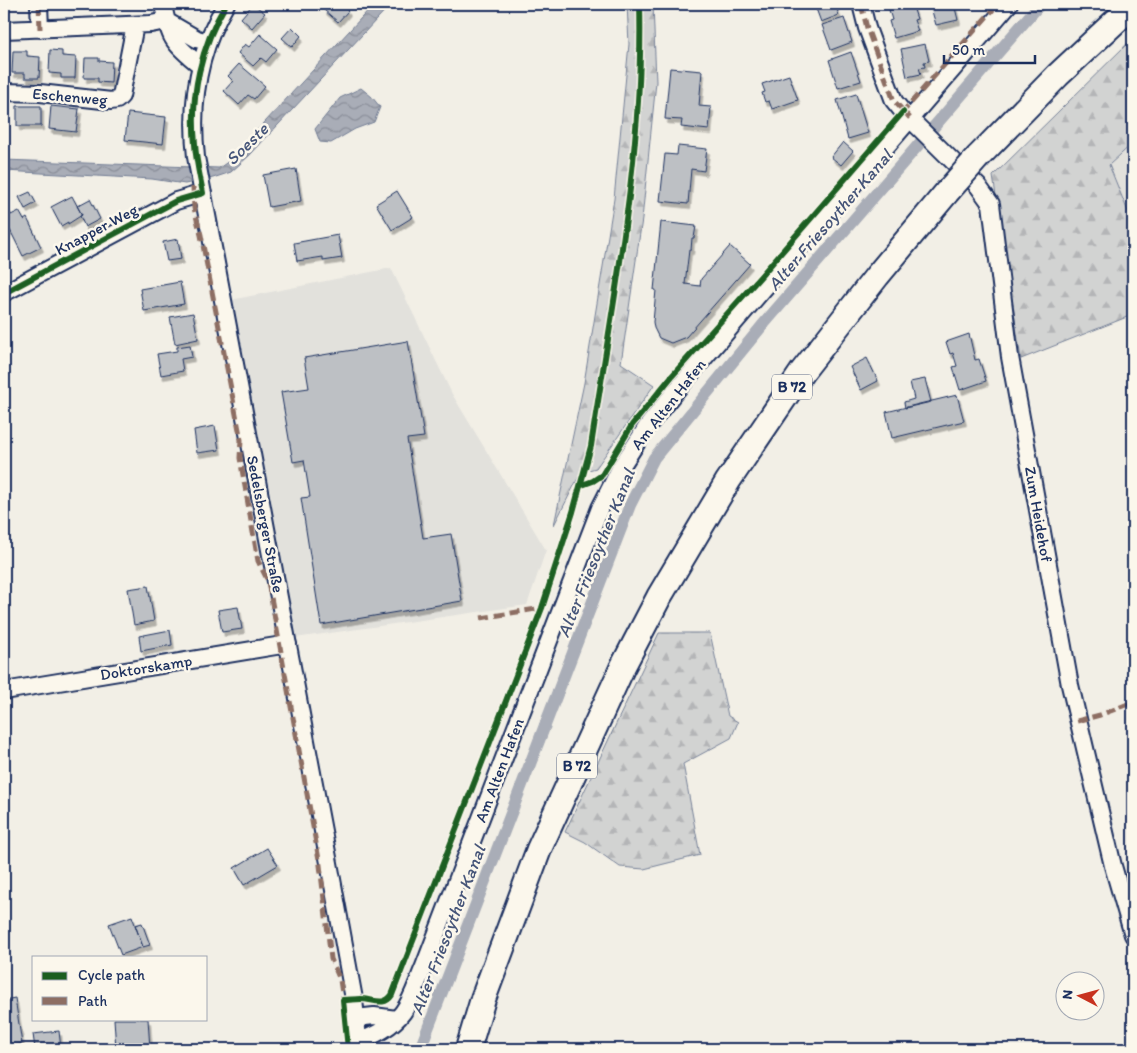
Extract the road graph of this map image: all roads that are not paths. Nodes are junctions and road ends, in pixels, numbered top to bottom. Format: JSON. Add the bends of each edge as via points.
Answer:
{"nodes":[{"id":1,"x":39,"y":4,"type":"edge"},
{"id":2,"x":163,"y":4,"type":"edge"},
{"id":3,"x":226,"y":4,"type":"edge"},
{"id":4,"x":860,"y":4,"type":"edge"},
{"id":5,"x":1009,"y":4,"type":"edge"},
{"id":6,"x":1133,"y":5,"type":"edge"},
{"id":7,"x":166,"y":21,"type":"junction"},
{"id":8,"x":136,"y":25,"type":"junction"},
{"id":9,"x":40,"y":29,"type":"junction"},
{"id":10,"x":4,"y":30,"type":"edge"},
{"id":11,"x":208,"y":42,"type":"junction"},
{"id":12,"x":200,"y":65,"type":"junction"},
{"id":13,"x":4,"y":92,"type":"edge"},
{"id":14,"x":921,"y":129,"type":"junction"},
{"id":15,"x":202,"y":190,"type":"junction"},
{"id":16,"x":4,"y":293,"type":"edge"},
{"id":17,"x":288,"y":644,"type":"junction"},
{"id":18,"x":4,"y":691,"type":"edge"},
{"id":19,"x":1133,"y":934,"type":"edge"},
{"id":20,"x":356,"y":1018,"type":"junction"},
{"id":21,"x":396,"y":1019,"type":"junction"},
{"id":22,"x":358,"y":1046,"type":"edge"},
{"id":23,"x":468,"y":1049,"type":"edge"}],
"edges":[{"from":1,"to":9,"type":"street"},
{"from":2,"to":7,"type":"street"},
{"from":3,"to":11,"type":"street","name":"Sedelsberger Straße"},
{"from":4,"to":14,"type":"street","name":"Zum Heidehof","via":[[894,101]]},
{"from":5,"to":14,"type":"street","name":"Am Alten Hafen"},
{"from":6,"to":23,"type":"highway","number":"B 72","bridge":true,"via":[[1058,75],[947,192],[802,372],[728,481],[659,597],[623,666],[539,849],[483,999]]},
{"from":7,"to":8,"type":"street"},
{"from":7,"to":11,"type":"street"},
{"from":7,"to":12,"type":"street","via":[[169,34],[178,46]]},
{"from":8,"to":9,"type":"street"},
{"from":8,"to":13,"type":"street","name":"Eschenweg","via":[[121,96],[116,100],[40,92]]},
{"from":9,"to":10,"type":"street"},
{"from":11,"to":12,"type":"street","name":"Sedelsberger Straße"},
{"from":12,"to":15,"type":"street","name":"Sedelsberger Straße","via":[[194,115]]},
{"from":14,"to":19,"type":"street","name":"Zum Heidehof","via":[[978,186],[991,204],[1010,357],[1070,685],[1113,866]]},
{"from":14,"to":21,"type":"street","name":"Am Alten Hafen","via":[[674,393],[621,467],[600,508],[423,969],[407,1006]]},
{"from":15,"to":16,"type":"street","name":"Knapper Weg"},
{"from":15,"to":17,"type":"street","name":"Sedelsberger Straße"},
{"from":17,"to":18,"type":"street","name":"Doktorskamp"},
{"from":17,"to":20,"type":"street","name":"Sedelsberger Straße"},
{"from":20,"to":21,"type":"street"},
{"from":20,"to":22,"type":"street","name":"Sedelsberger Straße"},
{"from":21,"to":22,"type":"street","name":"Am Alten Hafen"}]}
